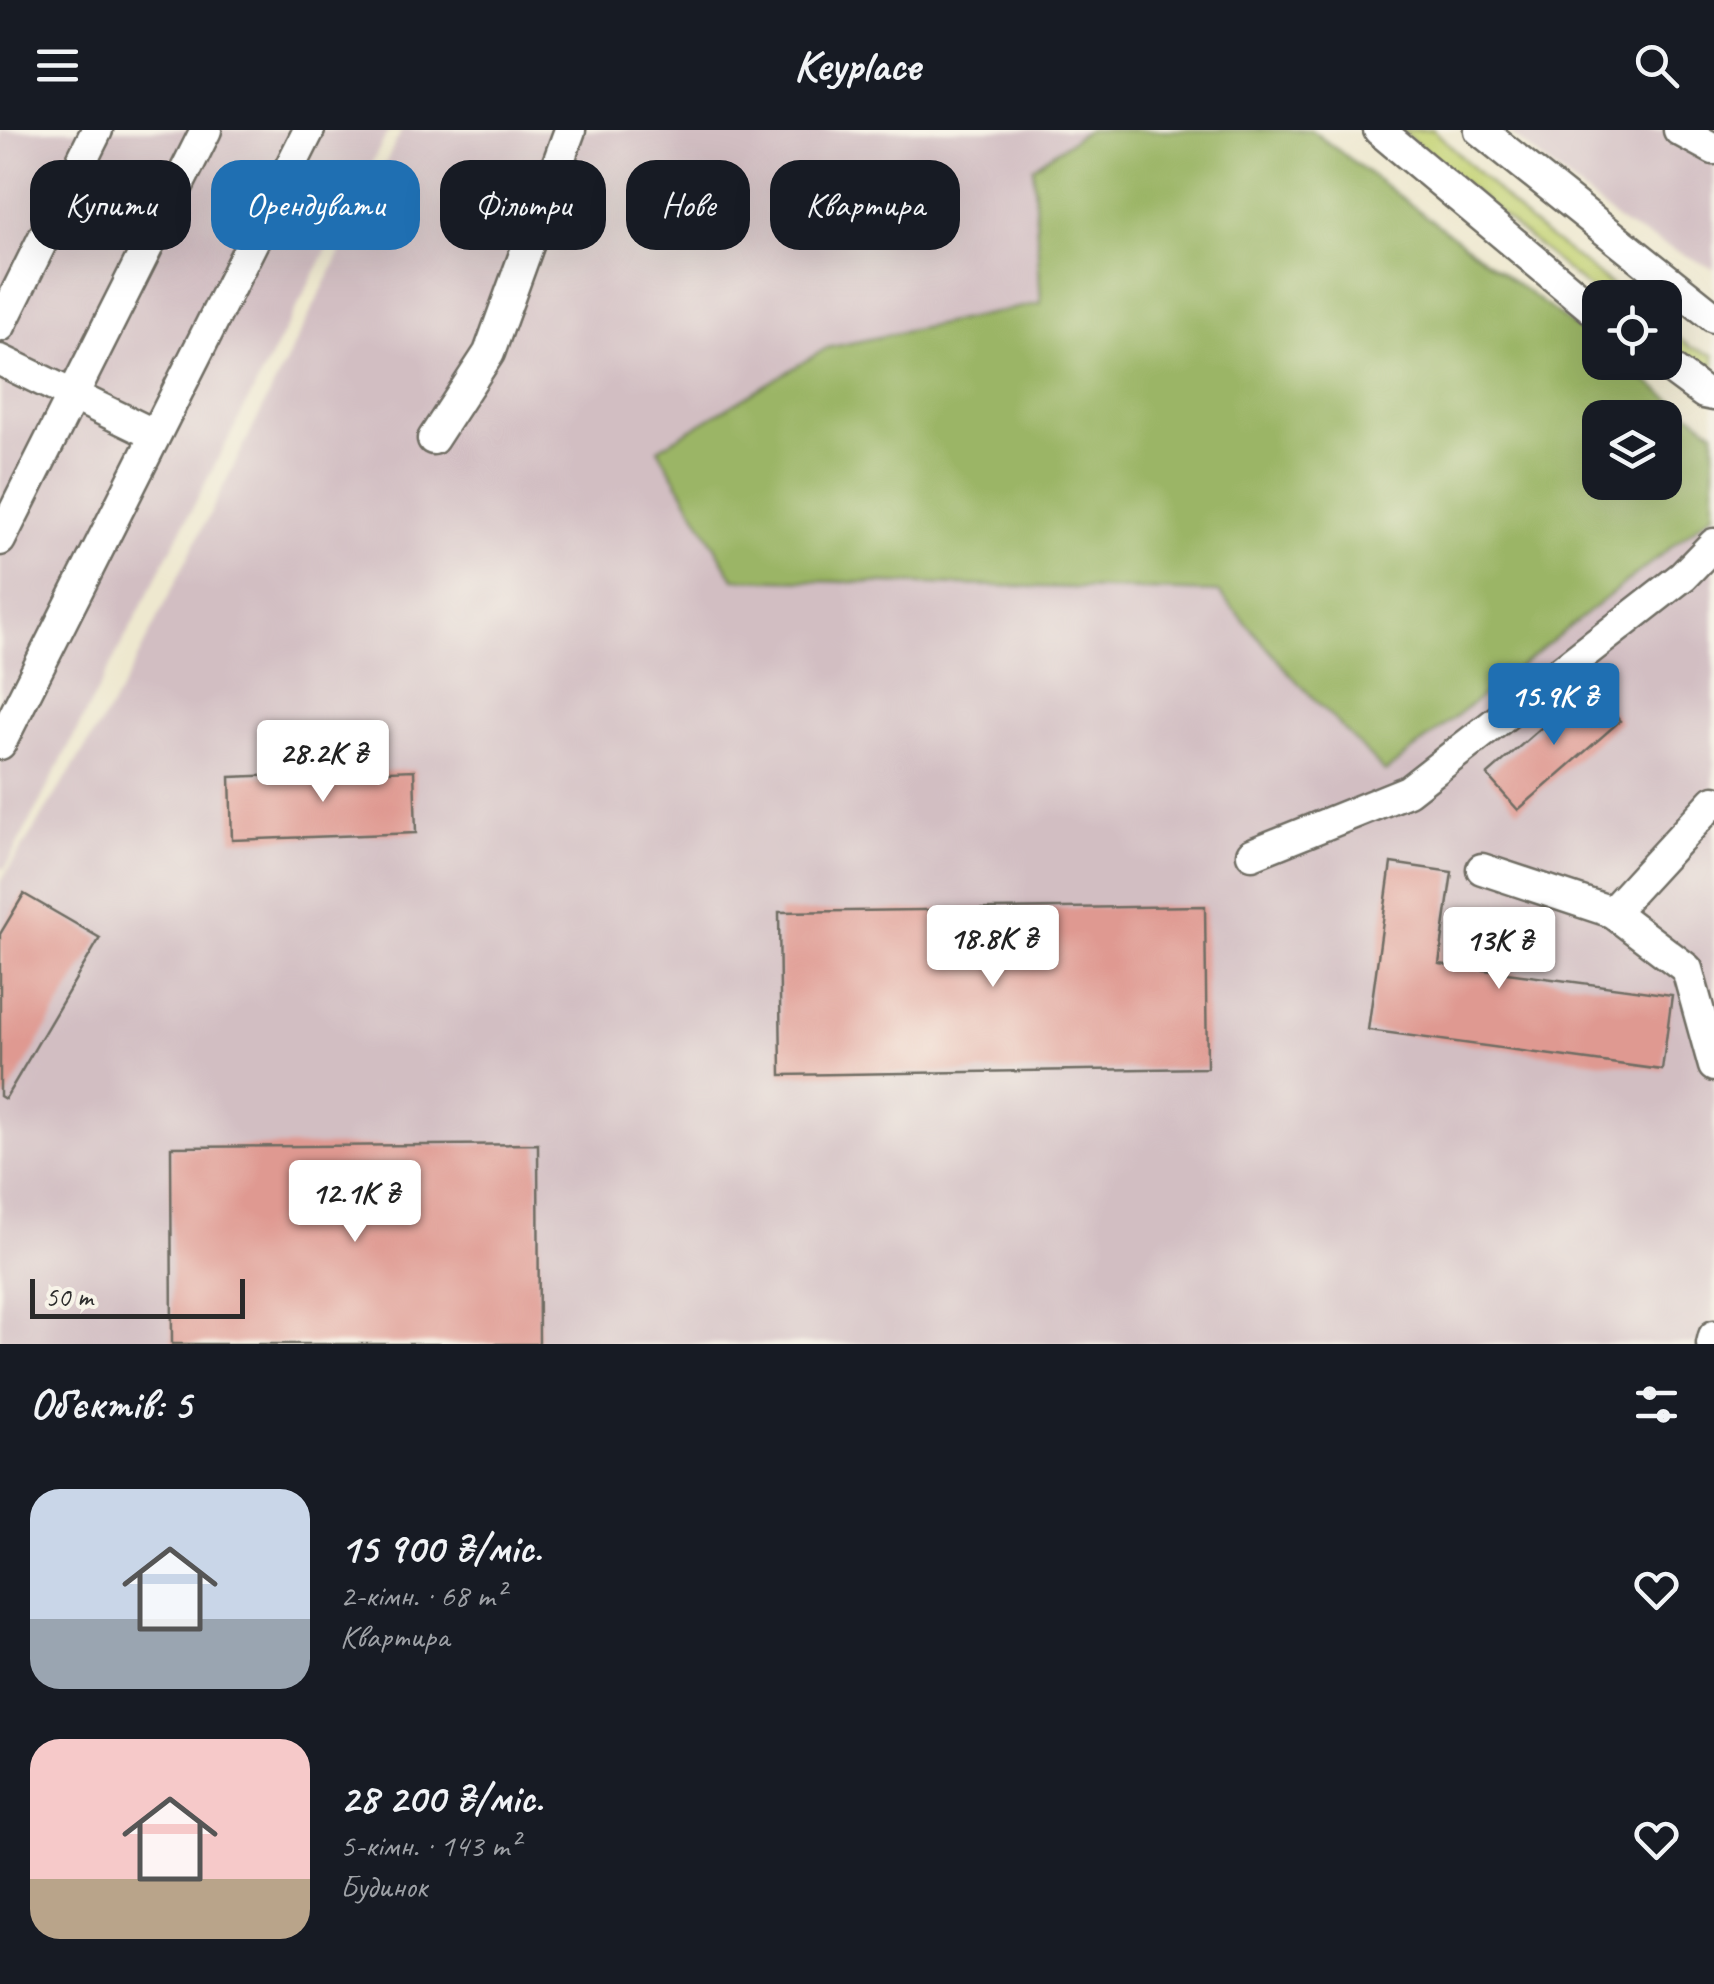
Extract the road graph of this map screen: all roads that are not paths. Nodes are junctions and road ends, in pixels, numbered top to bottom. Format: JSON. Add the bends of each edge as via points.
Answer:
{"nodes":[{"id":1,"x":98,"y":130,"type":"edge"},
{"id":2,"x":206,"y":130,"type":"edge"},
{"id":3,"x":309,"y":130,"type":"edge"},
{"id":4,"x":570,"y":130,"type":"edge"},
{"id":5,"x":1378,"y":130,"type":"edge"},
{"id":6,"x":1480,"y":130,"type":"edge"},
{"id":7,"x":1679,"y":130,"type":"edge"},
{"id":8,"x":1714,"y":149,"type":"edge"},
{"id":9,"x":1582,"y":300,"type":"edge"},
{"id":10,"x":1714,"y":316,"type":"edge"},
{"id":11,"x":0,"y":326,"type":"edge"},
{"id":12,"x":0,"y":360,"type":"edge"},
{"id":13,"x":1682,"y":377,"type":"edge"},
{"id":14,"x":73,"y":395,"type":"junction"},
{"id":15,"x":1714,"y":395,"type":"edge"},
{"id":16,"x":156,"y":435,"type":"junction"},
{"id":17,"x":433,"y":439,"type":"dead end"},
{"id":18,"x":0,"y":540,"type":"edge"},
{"id":19,"x":1714,"y":544,"type":"edge"},
{"id":20,"x":0,"y":744,"type":"edge"},
{"id":21,"x":1714,"y":800,"type":"edge"},
{"id":22,"x":1252,"y":854,"type":"dead end"},
{"id":23,"x":1482,"y":869,"type":"dead end"},
{"id":24,"x":1612,"y":912,"type":"junction"},
{"id":25,"x":1714,"y":1066,"type":"edge"},
{"id":26,"x":1714,"y":1336,"type":"edge"},
{"id":27,"x":1712,"y":1344,"type":"edge"}],
"edges":[{"from":1,"to":11,"type":"street"},
{"from":2,"to":14,"type":"street"},
{"from":3,"to":16,"type":"street"},
{"from":4,"to":17,"type":"street","via":[[489,353]]},
{"from":5,"to":9,"type":"street"},
{"from":6,"to":10,"type":"street"},
{"from":7,"to":8,"type":"street"},
{"from":12,"to":14,"type":"street"},
{"from":13,"to":15,"type":"street"},
{"from":14,"to":16,"type":"street"},
{"from":14,"to":18,"type":"street"},
{"from":16,"to":20,"type":"street"},
{"from":19,"to":22,"type":"street","via":[[1683,576],[1408,791]]},
{"from":21,"to":24,"type":"street"},
{"from":23,"to":24,"type":"street"},
{"from":24,"to":25,"type":"street","via":[[1687,969]]},
{"from":26,"to":27,"type":"street"}]}
